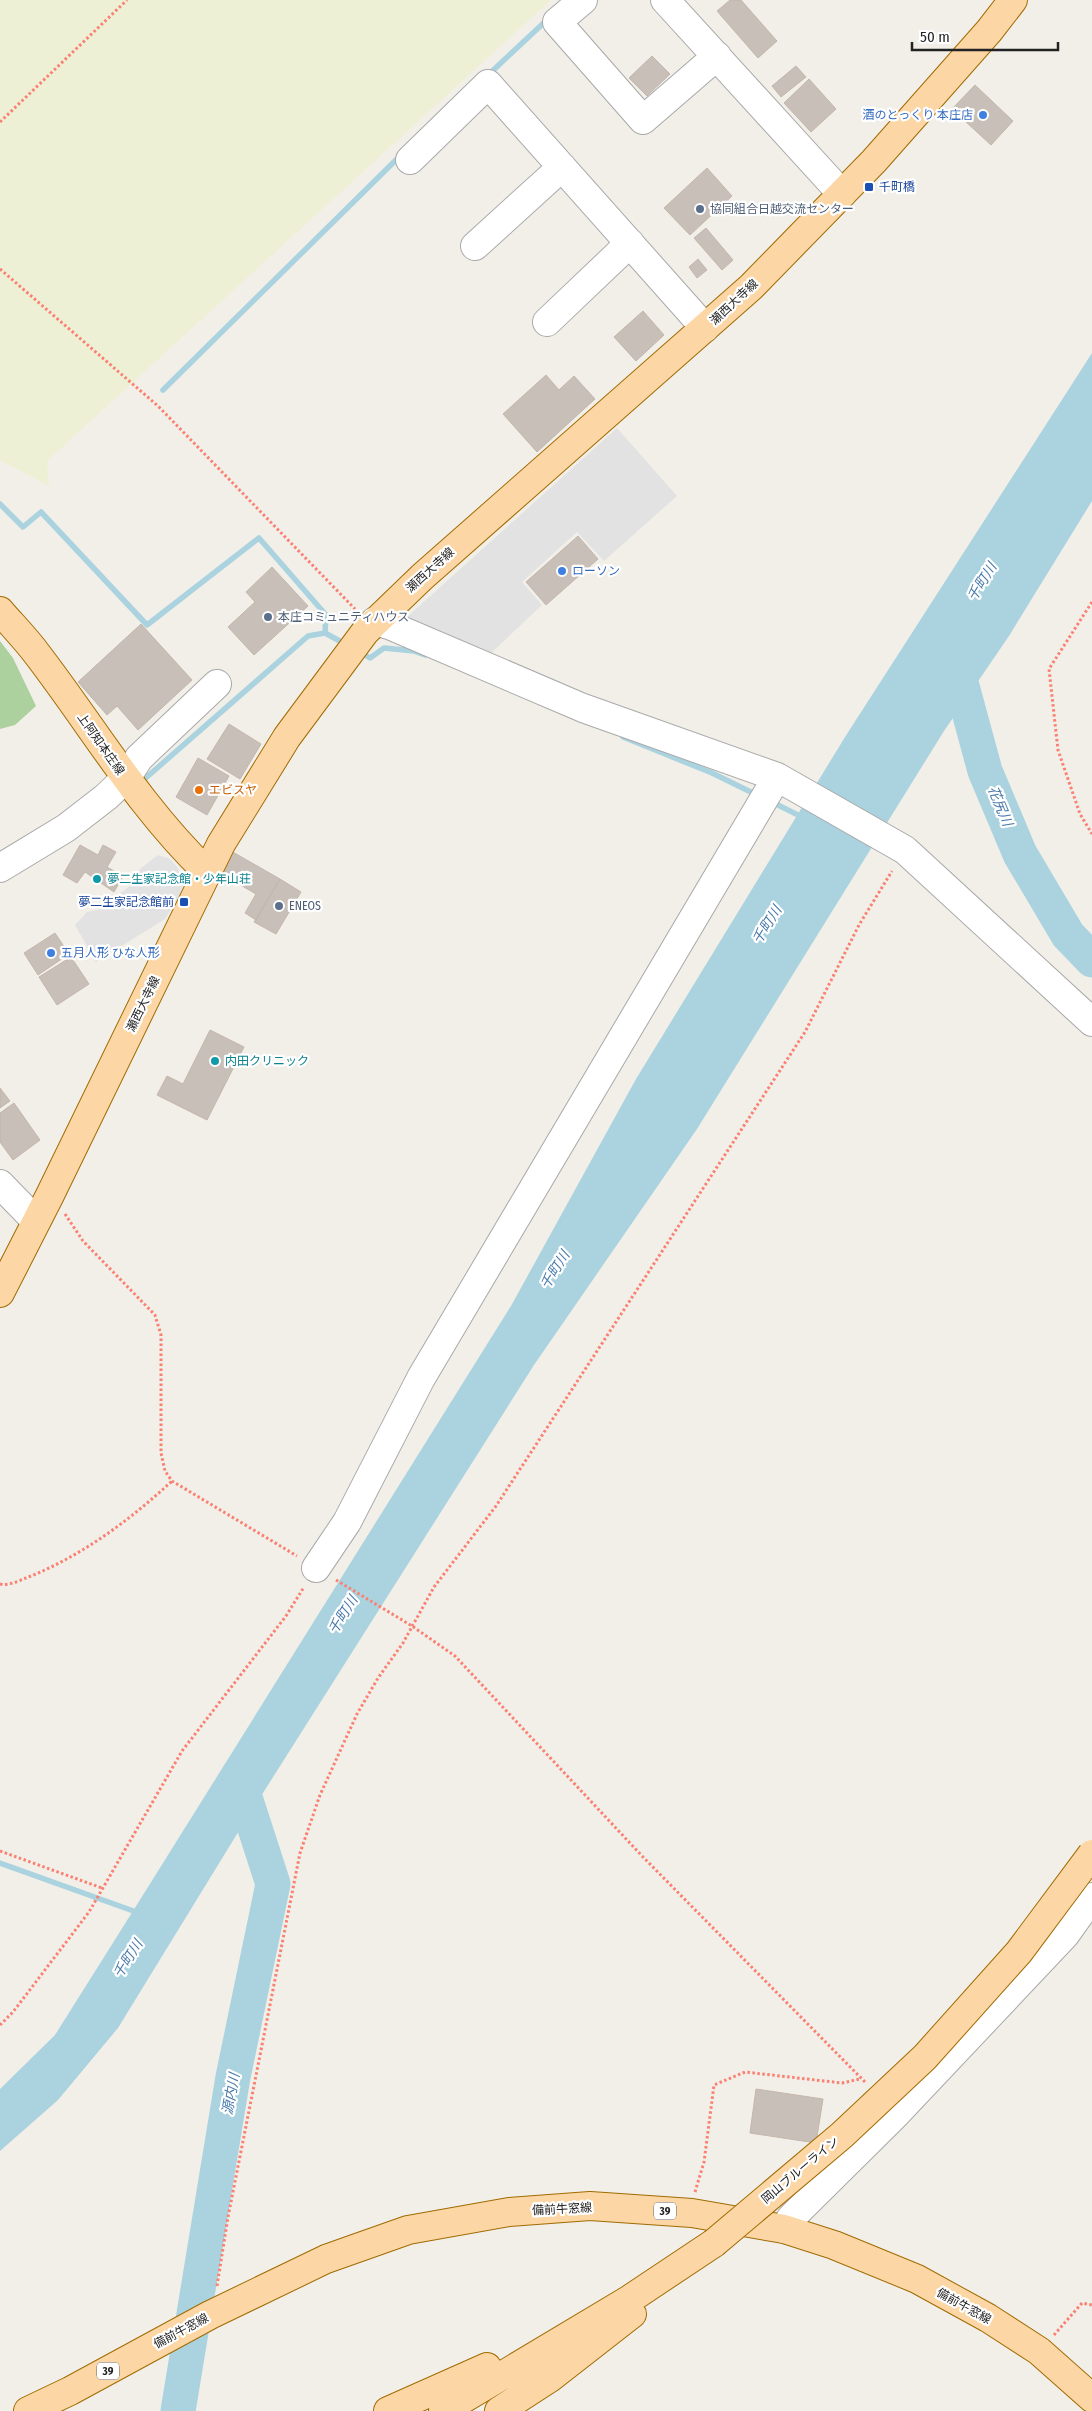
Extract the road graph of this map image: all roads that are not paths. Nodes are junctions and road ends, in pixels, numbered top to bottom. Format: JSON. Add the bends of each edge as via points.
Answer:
{"nodes":[{"id":1,"x":583,"y":0,"type":"edge"},
{"id":2,"x":665,"y":0,"type":"edge"},
{"id":3,"x":1013,"y":0,"type":"edge"},
{"id":4,"x":717,"y":56,"type":"junction"},
{"id":5,"x":410,"y":160,"type":"dead end"},
{"id":6,"x":562,"y":167,"type":"junction"},
{"id":7,"x":842,"y":194,"type":"junction"},
{"id":8,"x":630,"y":243,"type":"junction"},
{"id":9,"x":475,"y":246,"type":"dead end"},
{"id":10,"x":547,"y":322,"type":"dead end"},
{"id":11,"x":705,"y":328,"type":"junction"},
{"id":12,"x":0,"y":611,"type":"edge"},
{"id":13,"x":370,"y":627,"type":"junction"},
{"id":14,"x":217,"y":684,"type":"dead end"},
{"id":15,"x":789,"y":783,"type":"junction"},
{"id":16,"x":131,"y":785,"type":"junction"},
{"id":17,"x":0,"y":868,"type":"edge"},
{"id":18,"x":207,"y":872,"type":"junction"},
{"id":19,"x":1092,"y":1022,"type":"edge"},
{"id":20,"x":0,"y":1184,"type":"edge"},
{"id":21,"x":36,"y":1221,"type":"junction"},
{"id":22,"x":0,"y":1293,"type":"edge"},
{"id":23,"x":322,"y":1571,"type":"road end"},
{"id":24,"x":1092,"y":1854,"type":"edge"},
{"id":25,"x":1092,"y":1896,"type":"edge"},
{"id":26,"x":784,"y":2229,"type":"junction"},
{"id":27,"x":714,"y":2243,"type":"junction"},
{"id":28,"x":630,"y":2299,"type":"junction"},
{"id":29,"x":1092,"y":2398,"type":"edge"},
{"id":30,"x":76,"y":2401,"type":"edge"},
{"id":31,"x":28,"y":2411,"type":"edge"},
{"id":32,"x":388,"y":2411,"type":"edge"},
{"id":33,"x":443,"y":2411,"type":"edge"},
{"id":34,"x":499,"y":2411,"type":"edge"}],
"edges":[{"from":1,"to":4,"type":"street","via":[[557,22],[643,120]]},
{"from":2,"to":4,"type":"street"},
{"from":3,"to":7,"type":"main road","name":"瀬西大寺線","via":[[990,31]]},
{"from":4,"to":7,"type":"street"},
{"from":5,"to":6,"type":"street","via":[[488,84]]},
{"from":6,"to":8,"type":"street"},
{"from":6,"to":9,"type":"street"},
{"from":7,"to":11,"type":"main road","name":"瀬西大寺線","via":[[751,287]]},
{"from":8,"to":10,"type":"street"},
{"from":8,"to":11,"type":"street"},
{"from":11,"to":13,"type":"main road","name":"瀬西大寺線","via":[[416,582]]},
{"from":12,"to":16,"type":"main road","name":"上阿知本庄線","via":[[36,653]]},
{"from":13,"to":15,"type":"street","via":[[390,625],[583,708]]},
{"from":13,"to":18,"type":"main road","name":"瀬西大寺線","via":[[282,746],[239,813]]},
{"from":14,"to":16,"type":"street","via":[[139,758]]},
{"from":15,"to":19,"type":"street","via":[[899,846]]},
{"from":15,"to":23,"type":"street","via":[[421,1378]]},
{"from":16,"to":17,"type":"street","via":[[106,797],[66,828]]},
{"from":16,"to":18,"type":"main road","name":"上阿知本庄線"},
{"from":18,"to":21,"type":"main road","name":"瀬西大寺線"},
{"from":20,"to":21,"type":"street"},
{"from":21,"to":22,"type":"main road","name":"瀬西大寺線"},
{"from":24,"to":27,"type":"main road","name":"岡山ブルーライン","bridge":true,"via":[[1019,1952],[926,2057],[842,2135]]},
{"from":25,"to":26,"type":"street","via":[[1065,1935],[897,2113],[791,2218]]},
{"from":26,"to":29,"type":"main road","name":"備前牛窓線","number":"39","via":[[834,2245],[917,2279],[988,2318],[1039,2352]]},
{"from":26,"to":30,"type":"main road","name":"備前牛窓線","number":"39","via":[[692,2213],[590,2206],[509,2212],[408,2230],[326,2259],[214,2313]]},
{"from":27,"to":28,"type":"main road","name":"岡山ブルーライン"},
{"from":27,"to":34,"type":"main road","via":[[622,2322],[550,2378]]},
{"from":28,"to":32,"type":"main road","via":[[565,2319],[487,2368]]},
{"from":28,"to":33,"type":"main road","name":"岡山ブルーライン"},
{"from":30,"to":31,"type":"main road","name":"備前牛窓線","number":"39"}]}
